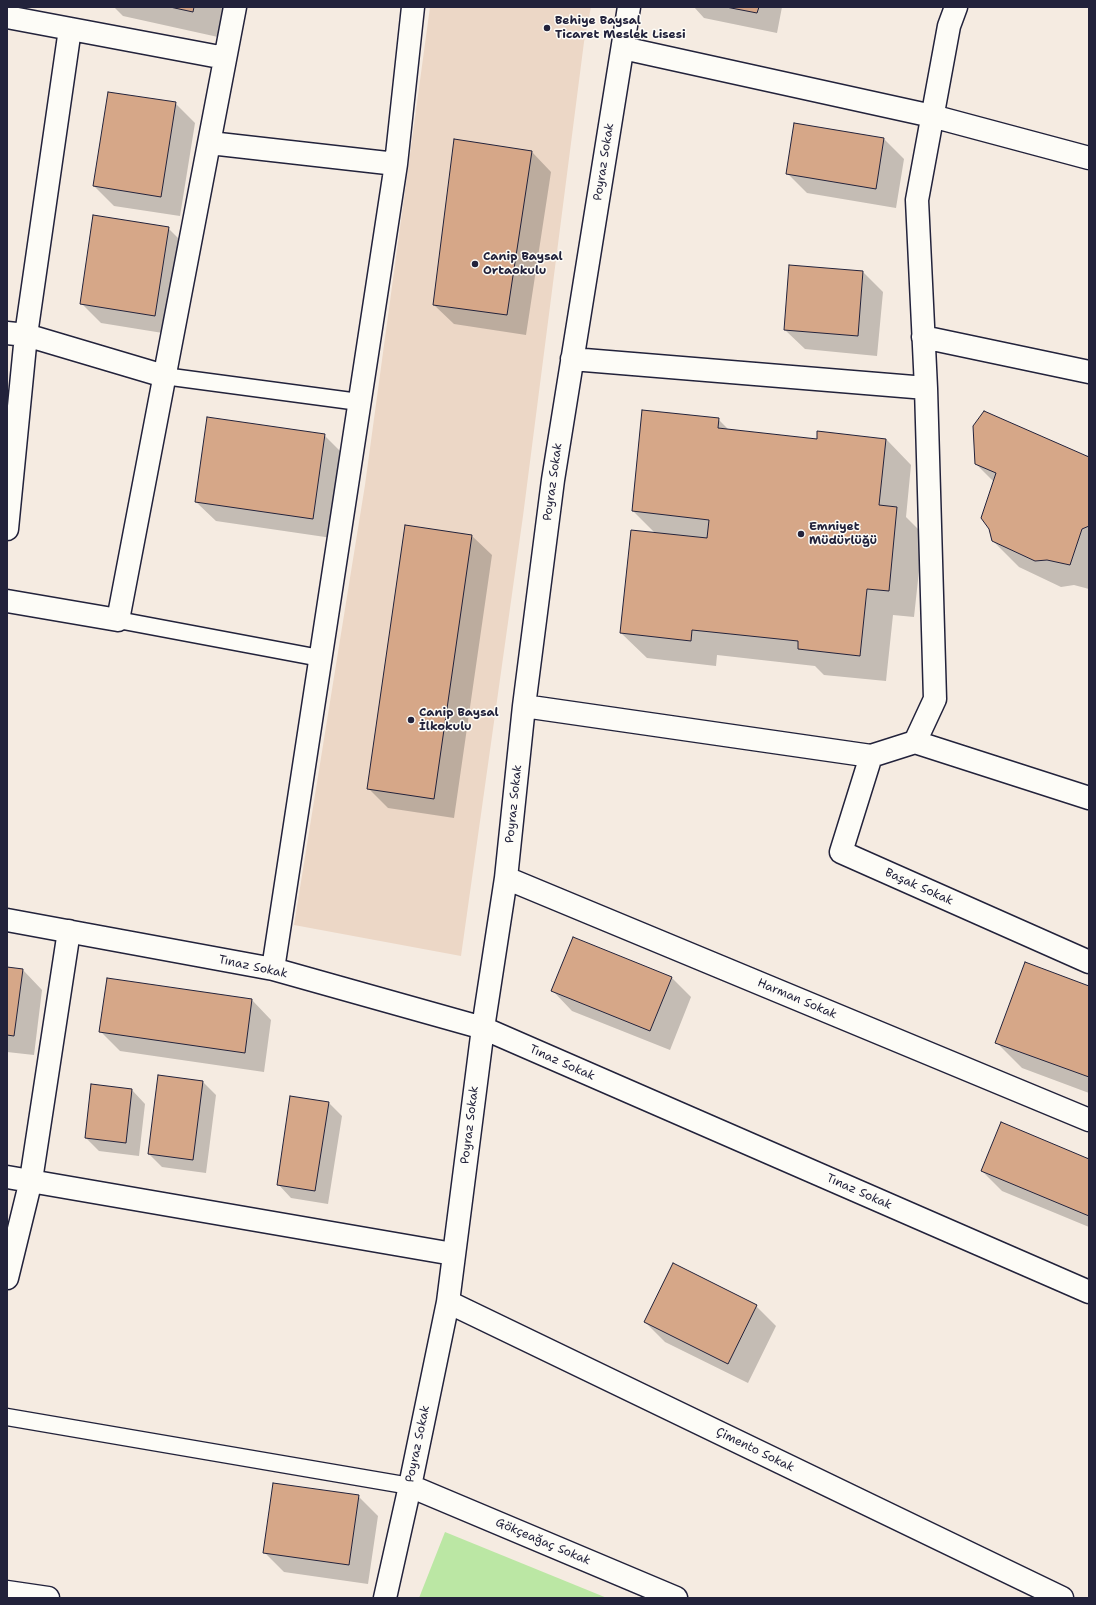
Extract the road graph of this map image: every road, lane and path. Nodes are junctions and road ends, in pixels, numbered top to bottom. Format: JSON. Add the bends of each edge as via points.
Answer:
{"nodes":[{"id":1,"x":235,"y":7,"type":"edge"},
{"id":2,"x":412,"y":7,"type":"edge"},
{"id":3,"x":629,"y":7,"type":"edge"},
{"id":4,"x":956,"y":7,"type":"edge"},
{"id":5,"x":7,"y":17,"type":"edge"},
{"id":6,"x":70,"y":29,"type":"junction"},
{"id":7,"x":623,"y":48,"type":"junction"},
{"id":8,"x":225,"y":58,"type":"junction"},
{"id":9,"x":932,"y":116,"type":"junction"},
{"id":10,"x":210,"y":143,"type":"junction"},
{"id":11,"x":1089,"y":158,"type":"edge"},
{"id":12,"x":396,"y":164,"type":"junction"},
{"id":13,"x":16,"y":334,"type":"edge"},
{"id":14,"x":923,"y":337,"type":"junction"},
{"id":15,"x":572,"y":359,"type":"junction"},
{"id":16,"x":1089,"y":372,"type":"edge"},
{"id":17,"x":164,"y":376,"type":"junction"},
{"id":18,"x":926,"y":388,"type":"junction"},
{"id":19,"x":359,"y":402,"type":"junction"},
{"id":20,"x":7,"y":529,"type":"edge"},
{"id":21,"x":7,"y":601,"type":"edge"},
{"id":22,"x":118,"y":620,"type":"junction"},
{"id":23,"x":320,"y":658,"type":"junction"},
{"id":24,"x":524,"y":706,"type":"junction"},
{"id":25,"x":915,"y":742,"type":"junction"},
{"id":26,"x":871,"y":756,"type":"junction"},
{"id":27,"x":1089,"y":798,"type":"edge"},
{"id":28,"x":506,"y":878,"type":"junction"},
{"id":29,"x":7,"y":920,"type":"edge"},
{"id":30,"x":69,"y":931,"type":"junction"},
{"id":31,"x":1089,"y":962,"type":"edge"},
{"id":32,"x":273,"y":969,"type":"junction"},
{"id":33,"x":483,"y":1028,"type":"junction"},
{"id":34,"x":1089,"y":1120,"type":"edge"},
{"id":35,"x":7,"y":1177,"type":"edge"},
{"id":36,"x":30,"y":1180,"type":"junction"},
{"id":37,"x":454,"y":1254,"type":"junction"},
{"id":38,"x":7,"y":1278,"type":"edge"},
{"id":39,"x":1089,"y":1292,"type":"edge"},
{"id":40,"x":448,"y":1302,"type":"junction"},
{"id":41,"x":7,"y":1416,"type":"edge"},
{"id":42,"x":410,"y":1486,"type":"junction"},
{"id":43,"x":7,"y":1592,"type":"edge"},
{"id":44,"x":48,"y":1598,"type":"edge"},
{"id":45,"x":385,"y":1598,"type":"edge"},
{"id":46,"x":676,"y":1598,"type":"edge"},
{"id":47,"x":1062,"y":1598,"type":"edge"}],
"edges":[{"from":1,"to":8,"type":"street"},
{"from":2,"to":12,"type":"street"},
{"from":3,"to":7,"type":"street","name":"Poyraz Sokak"},
{"from":4,"to":9,"type":"street","via":[[949,26]]},
{"from":5,"to":6,"type":"street"},
{"from":6,"to":8,"type":"street"},
{"from":6,"to":13,"type":"street"},
{"from":7,"to":9,"type":"street"},
{"from":7,"to":15,"type":"street","name":"Poyraz Sokak"},
{"from":8,"to":10,"type":"street"},
{"from":9,"to":11,"type":"street"},
{"from":9,"to":14,"type":"street","via":[[917,200]]},
{"from":10,"to":12,"type":"street"},
{"from":10,"to":17,"type":"street"},
{"from":12,"to":19,"type":"street"},
{"from":13,"to":17,"type":"street"},
{"from":13,"to":20,"type":"street"},
{"from":14,"to":16,"type":"street"},
{"from":14,"to":18,"type":"street"},
{"from":15,"to":18,"type":"street"},
{"from":15,"to":24,"type":"street","name":"Poyraz Sokak","via":[[553,480]]},
{"from":17,"to":19,"type":"lane"},
{"from":17,"to":22,"type":"street"},
{"from":18,"to":25,"type":"street","via":[[935,699]]},
{"from":19,"to":23,"type":"street"},
{"from":21,"to":22,"type":"street"},
{"from":22,"to":23,"type":"lane"},
{"from":23,"to":32,"type":"street"},
{"from":24,"to":26,"type":"street"},
{"from":24,"to":28,"type":"street","name":"Poyraz Sokak"},
{"from":25,"to":26,"type":"street"},
{"from":25,"to":27,"type":"street"},
{"from":26,"to":31,"type":"street","name":"Başak Sokak","via":[[840,852]]},
{"from":28,"to":33,"type":"street","name":"Poyraz Sokak"},
{"from":28,"to":34,"type":"street","name":"Harman Sokak"},
{"from":29,"to":30,"type":"street","name":"Tınaz Sokak"},
{"from":30,"to":32,"type":"street","name":"Tınaz Sokak"},
{"from":30,"to":36,"type":"street"},
{"from":32,"to":33,"type":"street","name":"Tınaz Sokak"},
{"from":33,"to":37,"type":"street","name":"Poyraz Sokak"},
{"from":33,"to":39,"type":"street","name":"Tınaz Sokak"},
{"from":35,"to":36,"type":"street"},
{"from":36,"to":37,"type":"street"},
{"from":36,"to":38,"type":"street"},
{"from":37,"to":40,"type":"street","name":"Poyraz Sokak"},
{"from":40,"to":42,"type":"street","name":"Poyraz Sokak"},
{"from":40,"to":47,"type":"street","name":"Çimento Sokak"},
{"from":41,"to":42,"type":"lane"},
{"from":42,"to":45,"type":"street","name":"Poyraz Sokak"},
{"from":42,"to":46,"type":"street","name":"Gökçeağaç Sokak"},
{"from":43,"to":44,"type":"street"}]}
